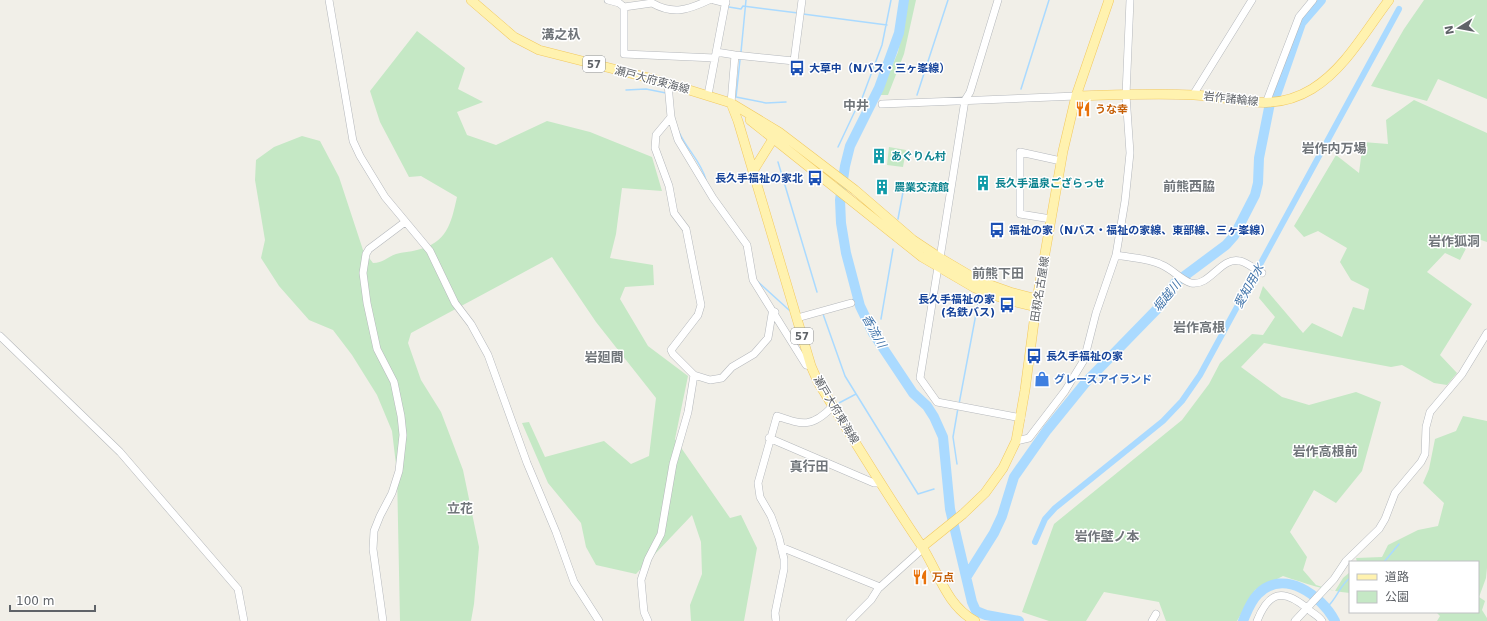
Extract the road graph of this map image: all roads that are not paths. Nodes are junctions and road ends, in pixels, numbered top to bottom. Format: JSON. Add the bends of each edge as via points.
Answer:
{"nodes":[{"id":1,"x":329,"y":0,"type":"edge"},
{"id":2,"x":471,"y":0,"type":"edge"},
{"id":3,"x":608,"y":0,"type":"edge"},
{"id":4,"x":709,"y":0,"type":"edge"},
{"id":5,"x":714,"y":0,"type":"edge"},
{"id":6,"x":802,"y":0,"type":"edge"},
{"id":7,"x":998,"y":0,"type":"edge"},
{"id":8,"x":1109,"y":0,"type":"edge"},
{"id":9,"x":1130,"y":0,"type":"edge"},
{"id":10,"x":1252,"y":0,"type":"edge"},
{"id":11,"x":1313,"y":0,"type":"edge"},
{"id":12,"x":1389,"y":0,"type":"edge"},
{"id":13,"x":726,"y":1,"type":"edge"},
{"id":14,"x":624,"y":7,"type":"junction"},
{"id":15,"x":736,"y":54,"type":"junction"},
{"id":16,"x":716,"y":55,"type":"junction"},
{"id":17,"x":668,"y":84,"type":"junction"},
{"id":18,"x":708,"y":95,"type":"junction"},
{"id":19,"x":1126,"y":95,"type":"junction"},
{"id":20,"x":1193,"y":95,"type":"junction"},
{"id":21,"x":1076,"y":96,"type":"junction"},
{"id":22,"x":965,"y":100,"type":"junction"},
{"id":23,"x":731,"y":103,"type":"junction"},
{"id":24,"x":1266,"y":103,"type":"junction"},
{"id":25,"x":882,"y":104,"type":"dead end"},
{"id":26,"x":671,"y":117,"type":"junction"},
{"id":27,"x":773,"y":139,"type":"junction"},
{"id":28,"x":1061,"y":161,"type":"junction"},
{"id":29,"x":753,"y":171,"type":"junction"},
{"id":30,"x":1051,"y":219,"type":"junction"},
{"id":31,"x":405,"y":222,"type":"junction"},
{"id":32,"x":1116,"y":255,"type":"junction"},
{"id":33,"x":939,"y":263,"type":"junction"},
{"id":34,"x":1262,"y":273,"type":"dead end"},
{"id":35,"x":851,"y":303,"type":"dead end"},
{"id":36,"x":1037,"y":303,"type":"junction"},
{"id":37,"x":774,"y":312,"type":"junction"},
{"id":38,"x":797,"y":318,"type":"junction"},
{"id":39,"x":1487,"y":333,"type":"edge"},
{"id":40,"x":0,"y":336,"type":"edge"},
{"id":41,"x":811,"y":366,"type":"junction"},
{"id":42,"x":694,"y":375,"type":"junction"},
{"id":43,"x":833,"y":406,"type":"junction"},
{"id":44,"x":1021,"y":418,"type":"junction"},
{"id":45,"x":769,"y":438,"type":"junction"},
{"id":46,"x":1016,"y":441,"type":"junction"},
{"id":47,"x":880,"y":483,"type":"junction"},
{"id":48,"x":781,"y":547,"type":"junction"},
{"id":49,"x":922,"y":547,"type":"junction"},
{"id":50,"x":880,"y":588,"type":"junction"},
{"id":51,"x":1308,"y":608,"type":"junction"},
{"id":52,"x":244,"y":621,"type":"edge"},
{"id":53,"x":383,"y":621,"type":"edge"},
{"id":54,"x":599,"y":621,"type":"edge"},
{"id":55,"x":648,"y":621,"type":"edge"},
{"id":56,"x":776,"y":621,"type":"edge"},
{"id":57,"x":850,"y":621,"type":"edge"},
{"id":58,"x":975,"y":621,"type":"edge"},
{"id":59,"x":1257,"y":621,"type":"edge"},
{"id":60,"x":1295,"y":621,"type":"edge"},
{"id":61,"x":1322,"y":621,"type":"edge"}],
"edges":[{"from":1,"to":31,"type":"street","via":[[353,141],[385,197]]},
{"from":2,"to":17,"type":"main road","name":"瀬戸大府東海線","number":"57","via":[[514,37],[539,50]]},
{"from":3,"to":14,"type":"street"},
{"from":4,"to":14,"type":"street","via":[[681,10],[663,9],[652,3]]},
{"from":5,"to":13,"type":"street"},
{"from":6,"to":15,"type":"street","via":[[794,61]]},
{"from":7,"to":22,"type":"street","via":[[970,92]]},
{"from":8,"to":21,"type":"main road","name":"田籾名古屋線"},
{"from":9,"to":19,"type":"street"},
{"from":10,"to":20,"type":"street"},
{"from":11,"to":24,"type":"street","via":[[1299,18]]},
{"from":12,"to":24,"type":"main road","name":"岩作諸輪線","via":[[1331,75],[1305,93]]},
{"from":13,"to":16,"type":"street"},
{"from":14,"to":16,"type":"street","via":[[624,54]]},
{"from":15,"to":16,"type":"street"},
{"from":15,"to":23,"type":"street"},
{"from":16,"to":18,"type":"street"},
{"from":17,"to":18,"type":"main road","name":"瀬戸大府東海線","number":"57"},
{"from":17,"to":26,"type":"street"},
{"from":18,"to":23,"type":"main road","name":"瀬戸大府東海線","number":"57"},
{"from":19,"to":20,"type":"main road","name":"岩作諸輪線"},
{"from":19,"to":21,"type":"main road","name":"岩作諸輪線"},
{"from":19,"to":32,"type":"street","via":[[1130,153]]},
{"from":20,"to":24,"type":"main road","name":"岩作諸輪線"},
{"from":21,"to":22,"type":"street"},
{"from":21,"to":28,"type":"main road","name":"田籾名古屋線"},
{"from":22,"to":25,"type":"street"},
{"from":22,"to":33,"type":"street"},
{"from":23,"to":27,"type":"main road","name":"瀬戸大府東海線","number":"57"},
{"from":23,"to":29,"type":"main road","name":"瀬戸大府東海線","number":"57"},
{"from":23,"to":33,"type":"main road","name":"瀬戸大府東海線","number":"57","via":[[779,132],[848,185]]},
{"from":26,"to":37,"type":"street","via":[[678,140],[717,203],[747,245],[751,275]]},
{"from":26,"to":42,"type":"street","via":[[656,135],[655,148],[669,186],[674,213],[686,229],[701,305],[698,315],[671,350]]},
{"from":27,"to":29,"type":"main road"},
{"from":27,"to":33,"type":"main road","name":"瀬戸大府東海線","number":"57","via":[[922,257]]},
{"from":28,"to":30,"type":"main road","name":"田籾名古屋線"},
{"from":28,"to":30,"type":"street","via":[[1020,152],[1020,214]]},
{"from":29,"to":38,"type":"main road","name":"瀬戸大府東海線","number":"57"},
{"from":30,"to":36,"type":"main road","name":"田籾名古屋線"},
{"from":31,"to":53,"type":"street","via":[[369,248],[362,273],[377,350],[394,382],[403,435],[399,472],[374,532],[373,549]]},
{"from":31,"to":54,"type":"street","via":[[430,251],[456,303],[488,355],[574,582]]},
{"from":32,"to":34,"type":"street","via":[[1162,265],[1192,283],[1207,278],[1221,266],[1234,260],[1242,261]]},
{"from":32,"to":46,"type":"street","via":[[1096,313],[1084,360],[1065,391],[1030,438]]},
{"from":33,"to":36,"type":"main road","name":"瀬戸大府東海線","number":"57"},
{"from":33,"to":44,"type":"street","via":[[920,378],[937,402]]},
{"from":35,"to":38,"type":"street"},
{"from":36,"to":44,"type":"main road","name":"田籾名古屋線"},
{"from":37,"to":41,"type":"street","via":[[806,365]]},
{"from":37,"to":42,"type":"street","via":[[768,338],[754,354],[732,367],[722,378],[710,380]]},
{"from":38,"to":41,"type":"main road","name":"瀬戸大府東海線","number":"57"},
{"from":39,"to":51,"type":"street","via":[[1462,374],[1430,412],[1426,427],[1425,454],[1394,493],[1379,529],[1346,561]]},
{"from":40,"to":52,"type":"street","via":[[120,452],[238,589]]},
{"from":41,"to":43,"type":"main road","name":"瀬戸大府東海線","number":"57"},
{"from":42,"to":55,"type":"street","via":[[661,534],[641,580],[644,612]]},
{"from":43,"to":45,"type":"street","via":[[814,421],[804,424],[777,416]]},
{"from":43,"to":47,"type":"main road","name":"瀬戸大府東海線","number":"57"},
{"from":44,"to":46,"type":"main road","name":"田籾名古屋線"},
{"from":45,"to":47,"type":"street","via":[[874,483]]},
{"from":45,"to":48,"type":"street","via":[[758,483],[760,497],[772,516]]},
{"from":46,"to":49,"type":"main road","name":"田籾名古屋線","via":[[994,482],[985,493]]},
{"from":47,"to":49,"type":"main road","name":"瀬戸大府東海線","number":"57"},
{"from":48,"to":50,"type":"street"},
{"from":48,"to":56,"type":"street","via":[[784,570],[775,613]]},
{"from":49,"to":50,"type":"street"},
{"from":49,"to":58,"type":"main road","name":"瀬戸大府東海線","number":"57","via":[[953,602]]},
{"from":50,"to":57,"type":"street"},
{"from":51,"to":59,"type":"street","via":[[1300,601],[1286,596],[1274,597],[1266,602]]},
{"from":51,"to":60,"type":"street"},
{"from":51,"to":61,"type":"street"}]}
